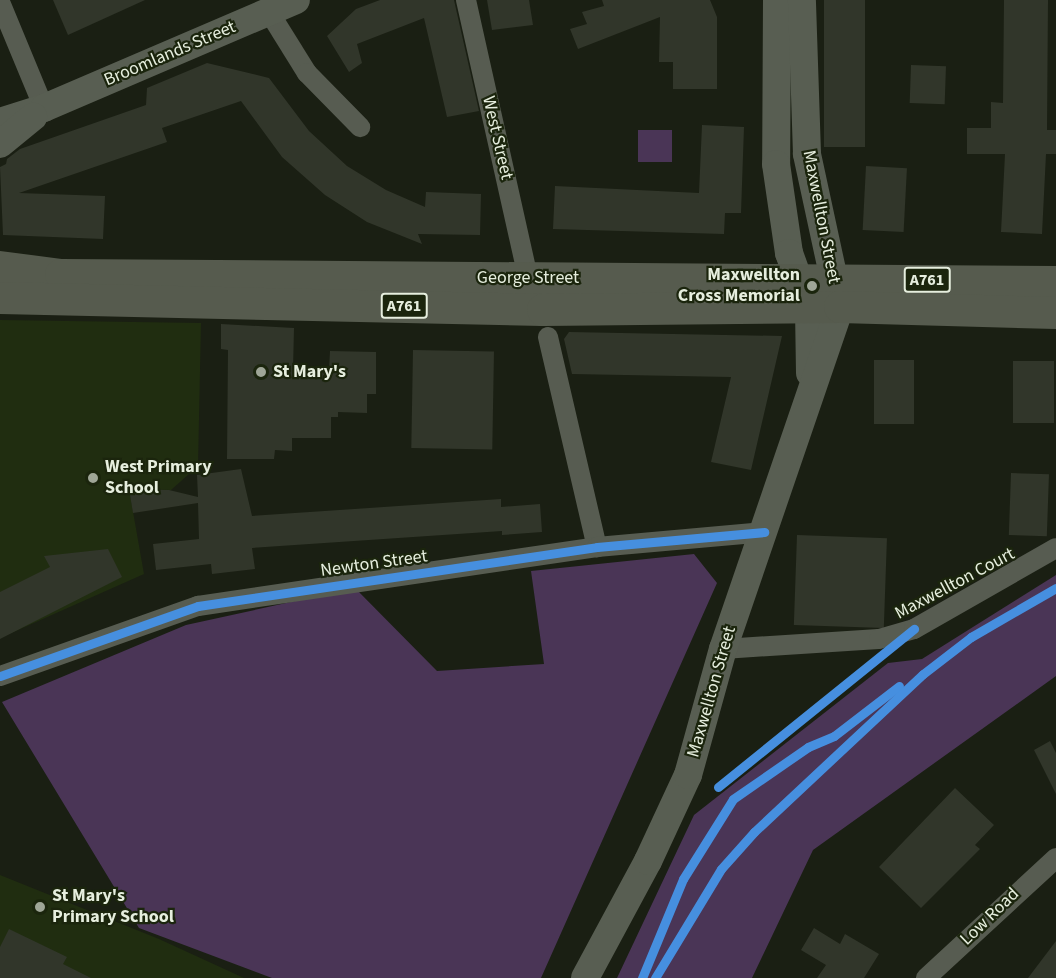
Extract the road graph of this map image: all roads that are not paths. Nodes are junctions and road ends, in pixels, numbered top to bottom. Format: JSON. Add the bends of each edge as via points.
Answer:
{"nodes":[{"id":1,"x":296,"y":0,"type":"edge"},
{"id":2,"x":466,"y":0,"type":"edge"},
{"id":3,"x":777,"y":0,"type":"edge"},
{"id":4,"x":802,"y":0,"type":"edge"},
{"id":5,"x":0,"y":2,"type":"edge"},
{"id":6,"x":269,"y":12,"type":"junction"},
{"id":7,"x":44,"y":108,"type":"junction"},
{"id":8,"x":0,"y":122,"type":"edge"},
{"id":9,"x":360,"y":127,"type":"dead end"},
{"id":10,"x":0,"y":144,"type":"edge"},
{"id":11,"x":0,"y":267,"type":"edge"},
{"id":12,"x":528,"y":277,"type":"junction"},
{"id":13,"x":1056,"y":282,"type":"edge"},
{"id":14,"x":836,"y":292,"type":"junction"},
{"id":15,"x":803,"y":296,"type":"junction"},
{"id":16,"x":0,"y":298,"type":"edge"},
{"id":17,"x":1056,"y":313,"type":"edge"},
{"id":18,"x":548,"y":337,"type":"dead end"},
{"id":19,"x":811,"y":393,"type":"junction"},
{"id":20,"x":764,"y":532,"type":"junction"},
{"id":21,"x":597,"y":547,"type":"junction"},
{"id":22,"x":1056,"y":548,"type":"edge"},
{"id":23,"x":723,"y":649,"type":"junction"},
{"id":24,"x":0,"y":675,"type":"edge"},
{"id":25,"x":1056,"y":858,"type":"edge"},
{"id":26,"x":585,"y":978,"type":"edge"},
{"id":27,"x":926,"y":978,"type":"edge"}],
"edges":[{"from":1,"to":6,"type":"main road","name":"Broomlands Street"},
{"from":2,"to":12,"type":"street","name":"West Street"},
{"from":3,"to":15,"type":"main road","name":"Maxwellton Street","via":[[776,164],[789,253]]},
{"from":4,"to":14,"type":"main road","name":"Maxwellton Street","via":[[807,154]]},
{"from":5,"to":7,"type":"street"},
{"from":6,"to":7,"type":"main road","name":"Broomlands Street"},
{"from":6,"to":9,"type":"street","via":[[307,73]]},
{"from":7,"to":8,"type":"main road","name":"Broomlands Street"},
{"from":7,"to":10,"type":"main road","name":"Broomlands Street"},
{"from":11,"to":12,"type":"main road","name":"George Street","number":"A761","via":[[61,275]]},
{"from":12,"to":15,"type":"main road","name":"George Street","number":"A761"},
{"from":13,"to":14,"type":"main road","name":"George Street","number":"A761"},
{"from":14,"to":15,"type":"main road","name":"George Street","number":"A761"},
{"from":14,"to":17,"type":"main road","name":"George Street","number":"A761"},
{"from":14,"to":19,"type":"main road","name":"Maxwellton Street"},
{"from":15,"to":16,"type":"main road","name":"George Street","number":"A761","via":[[543,310]]},
{"from":15,"to":19,"type":"main road","name":"Maxwellton Street"},
{"from":18,"to":21,"type":"street"},
{"from":19,"to":20,"type":"main road","name":"Maxwellton Street"},
{"from":20,"to":21,"type":"street","name":"Newton Street"},
{"from":20,"to":23,"type":"main road","name":"Maxwellton Street"},
{"from":21,"to":24,"type":"street","name":"Newton Street","via":[[198,606]]},
{"from":22,"to":23,"type":"street","name":"Maxwellton Court","via":[[905,631],[879,639]]},
{"from":23,"to":26,"type":"main road","name":"Maxwellton Street","via":[[688,775],[648,861]]},
{"from":25,"to":27,"type":"street","name":"Low Road"}]}
